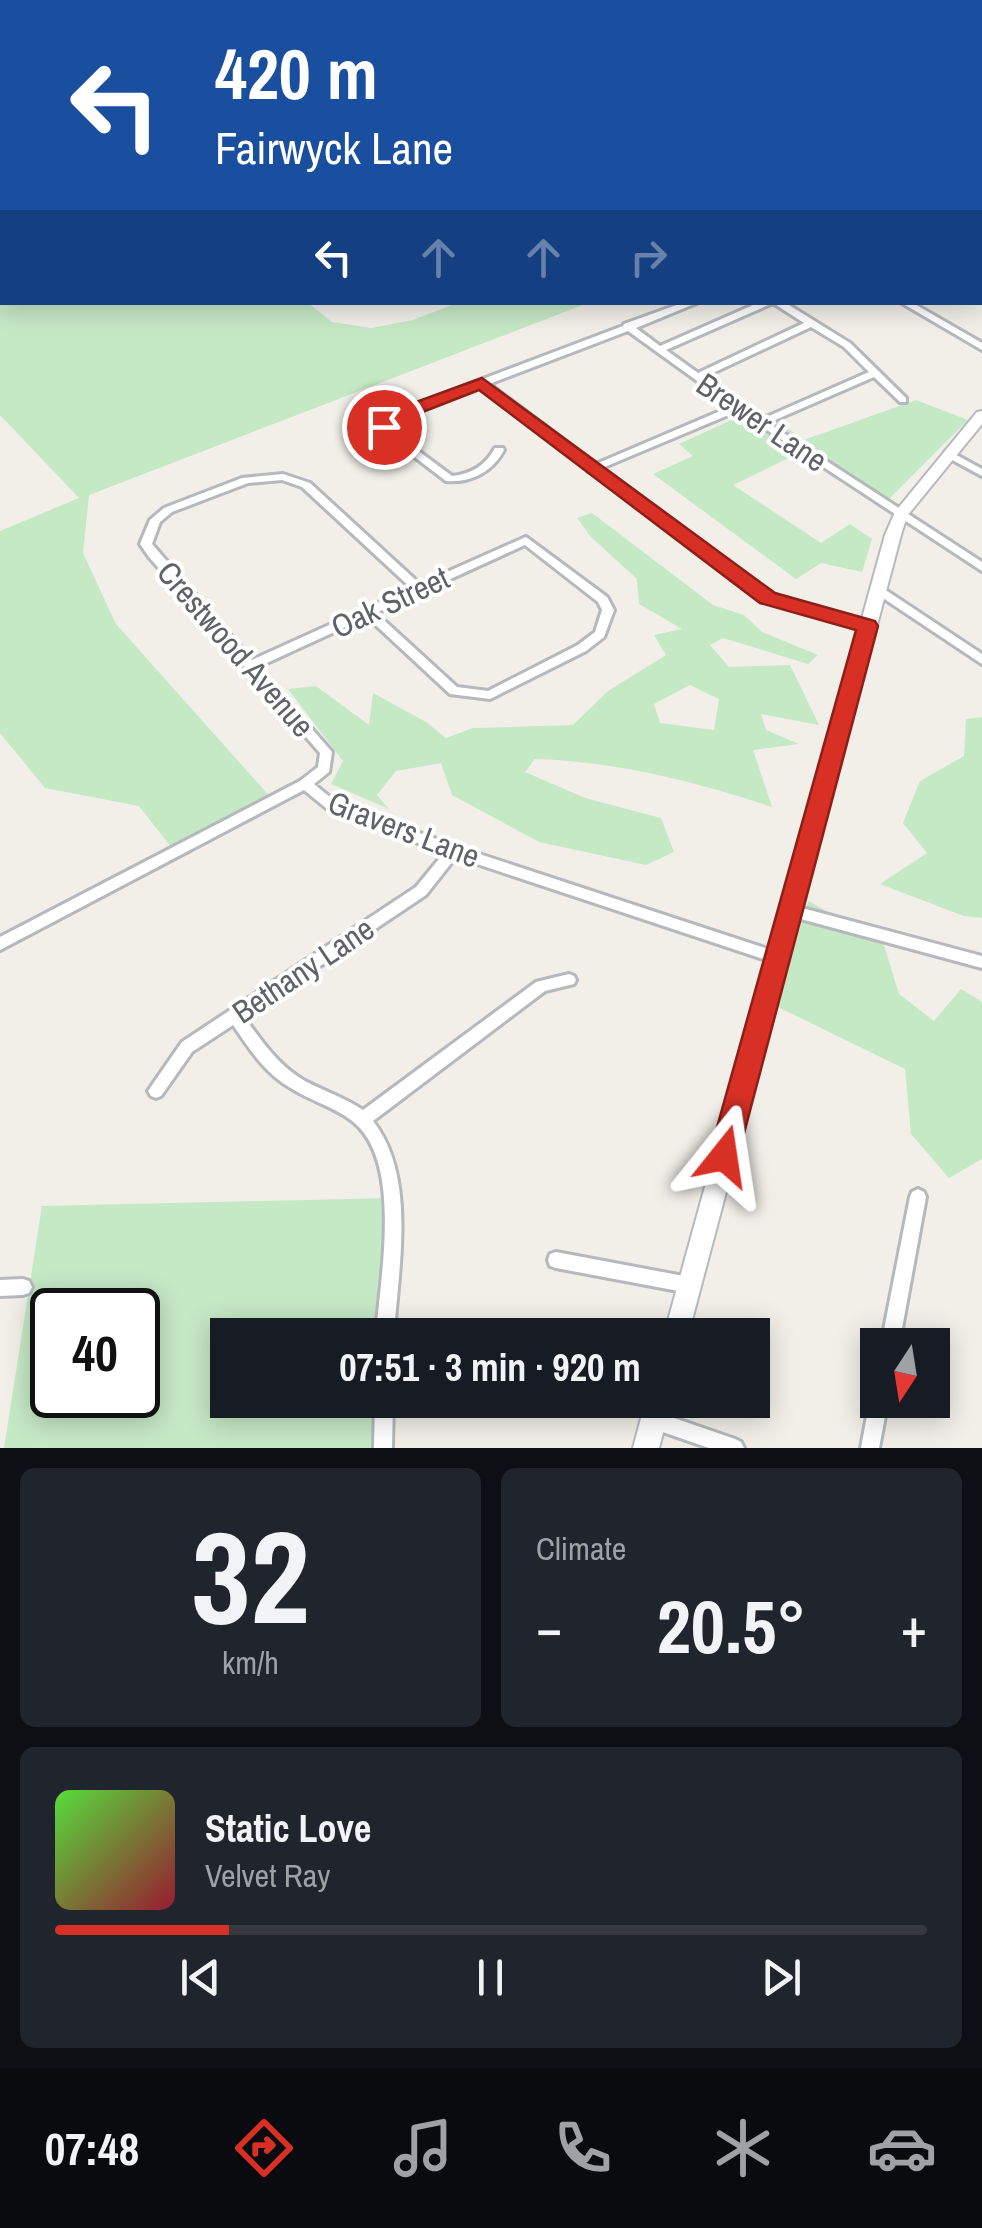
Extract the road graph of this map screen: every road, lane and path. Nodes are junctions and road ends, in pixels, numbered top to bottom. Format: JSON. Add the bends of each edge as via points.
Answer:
{"nodes":[{"id":1,"x":686,"y":305,"type":"edge"},
{"id":2,"x":762,"y":305,"type":"edge"},
{"id":3,"x":783,"y":305,"type":"edge"},
{"id":4,"x":909,"y":305,"type":"edge"},
{"id":5,"x":811,"y":323,"type":"junction"},
{"id":6,"x":627,"y":326,"type":"junction"},
{"id":7,"x":982,"y":347,"type":"edge"},
{"id":8,"x":658,"y":350,"type":"junction"},
{"id":9,"x":873,"y":374,"type":"junction"},
{"id":10,"x":697,"y":377,"type":"junction"},
{"id":11,"x":482,"y":383,"type":"junction"},
{"id":12,"x":903,"y":400,"type":"dead end"},
{"id":13,"x":739,"y":407,"type":"junction"},
{"id":14,"x":982,"y":415,"type":"edge"},
{"id":15,"x":762,"y":423,"type":"junction"},
{"id":16,"x":499,"y":450,"type":"dead end"},
{"id":17,"x":950,"y":454,"type":"junction"},
{"id":18,"x":592,"y":469,"type":"junction"},
{"id":19,"x":982,"y":473,"type":"edge"},
{"id":20,"x":900,"y":515,"type":"junction"},
{"id":21,"x":982,"y":567,"type":"edge"},
{"id":22,"x":878,"y":589,"type":"junction"},
{"id":23,"x":418,"y":590,"type":"junction"},
{"id":24,"x":368,"y":612,"type":"junction"},
{"id":25,"x":868,"y":626,"type":"junction"},
{"id":26,"x":982,"y":660,"type":"edge"},
{"id":27,"x":253,"y":665,"type":"junction"},
{"id":28,"x":305,"y":784,"type":"junction"},
{"id":29,"x":452,"y":851,"type":"junction"},
{"id":30,"x":791,"y":912,"type":"junction"},
{"id":31,"x":0,"y":944,"type":"edge"},
{"id":32,"x":778,"y":958,"type":"junction"},
{"id":33,"x":982,"y":962,"type":"edge"},
{"id":34,"x":569,"y":980,"type":"dead end"},
{"id":35,"x":234,"y":1016,"type":"junction"},
{"id":36,"x":156,"y":1091,"type":"dead end"},
{"id":37,"x":363,"y":1119,"type":"junction"},
{"id":38,"x":918,"y":1196,"type":"dead end"},
{"id":39,"x":556,"y":1260,"type":"dead end"},
{"id":40,"x":688,"y":1285,"type":"junction"},
{"id":41,"x":23,"y":1287,"type":"dead end"},
{"id":42,"x":0,"y":1288,"type":"edge"},
{"id":43,"x":387,"y":1318,"type":"edge"},
{"id":44,"x":680,"y":1318,"type":"edge"},
{"id":45,"x":893,"y":1328,"type":"edge"},
{"id":46,"x":384,"y":1418,"type":"edge"},
{"id":47,"x":654,"y":1418,"type":"edge"},
{"id":48,"x":673,"y":1418,"type":"edge"},
{"id":49,"x":876,"y":1418,"type":"edge"},
{"id":50,"x":383,"y":1448,"type":"edge"},
{"id":51,"x":646,"y":1448,"type":"edge"},
{"id":52,"x":736,"y":1448,"type":"edge"},
{"id":53,"x":870,"y":1448,"type":"edge"}],
"edges":[{"from":1,"to":6,"type":"street"},
{"from":2,"to":8,"type":"street"},
{"from":3,"to":5,"type":"street"},
{"from":4,"to":7,"type":"street"},
{"from":5,"to":9,"type":"street","via":[[846,345]]},
{"from":5,"to":10,"type":"street"},
{"from":6,"to":8,"type":"street","name":"Brewer Lane"},
{"from":6,"to":11,"type":"street"},
{"from":8,"to":10,"type":"street","name":"Brewer Lane"},
{"from":9,"to":12,"type":"street"},
{"from":9,"to":15,"type":"street"},
{"from":10,"to":13,"type":"street","name":"Brewer Lane"},
{"from":11,"to":16,"type":"street","via":[[400,414],[384,427],[454,479],[494,461]]},
{"from":11,"to":18,"type":"street"},
{"from":13,"to":15,"type":"street","name":"Brewer Lane"},
{"from":13,"to":18,"type":"street"},
{"from":14,"to":17,"type":"street"},
{"from":15,"to":20,"type":"street","name":"Brewer Lane"},
{"from":17,"to":19,"type":"street"},
{"from":17,"to":20,"type":"street"},
{"from":18,"to":25,"type":"street","via":[[768,598]]},
{"from":20,"to":21,"type":"street","name":"Brewer Lane"},
{"from":20,"to":22,"type":"street"},
{"from":22,"to":25,"type":"street"},
{"from":22,"to":26,"type":"street"},
{"from":23,"to":24,"type":"street","name":"Oak Street"},
{"from":23,"to":24,"type":"street","name":"Oak Street","via":[[526,540],[604,600],[608,610],[600,634],[490,695],[454,691]]},
{"from":23,"to":27,"type":"street","name":"Crestwood Avenue","via":[[306,485],[283,477],[246,480],[168,510],[155,520],[146,544]]},
{"from":24,"to":27,"type":"street","name":"Oak Street"},
{"from":25,"to":30,"type":"street"},
{"from":27,"to":28,"type":"street","name":"Crestwood Avenue","via":[[326,752],[324,769]]},
{"from":28,"to":29,"type":"street","name":"Gravers Lane","via":[[331,805]]},
{"from":28,"to":31,"type":"street","name":"Gravers Lane"},
{"from":29,"to":32,"type":"street","name":"Gravers Lane"},
{"from":29,"to":35,"type":"street","name":"Bethany Lane","via":[[421,890]]},
{"from":30,"to":32,"type":"street"},
{"from":30,"to":33,"type":"street"},
{"from":32,"to":40,"type":"street"},
{"from":34,"to":37,"type":"street","via":[[541,986]]},
{"from":35,"to":36,"type":"street","name":"Bethany Lane","via":[[187,1046]]},
{"from":35,"to":37,"type":"street","via":[[288,1079]]},
{"from":37,"to":43,"type":"street","via":[[381,1146],[392,1184]]},
{"from":38,"to":45,"type":"street"},
{"from":39,"to":40,"type":"street"},
{"from":40,"to":44,"type":"street"},
{"from":41,"to":42,"type":"street"},
{"from":46,"to":50,"type":"street"},
{"from":47,"to":51,"type":"street"},
{"from":48,"to":52,"type":"street"},
{"from":49,"to":53,"type":"street"}]}
